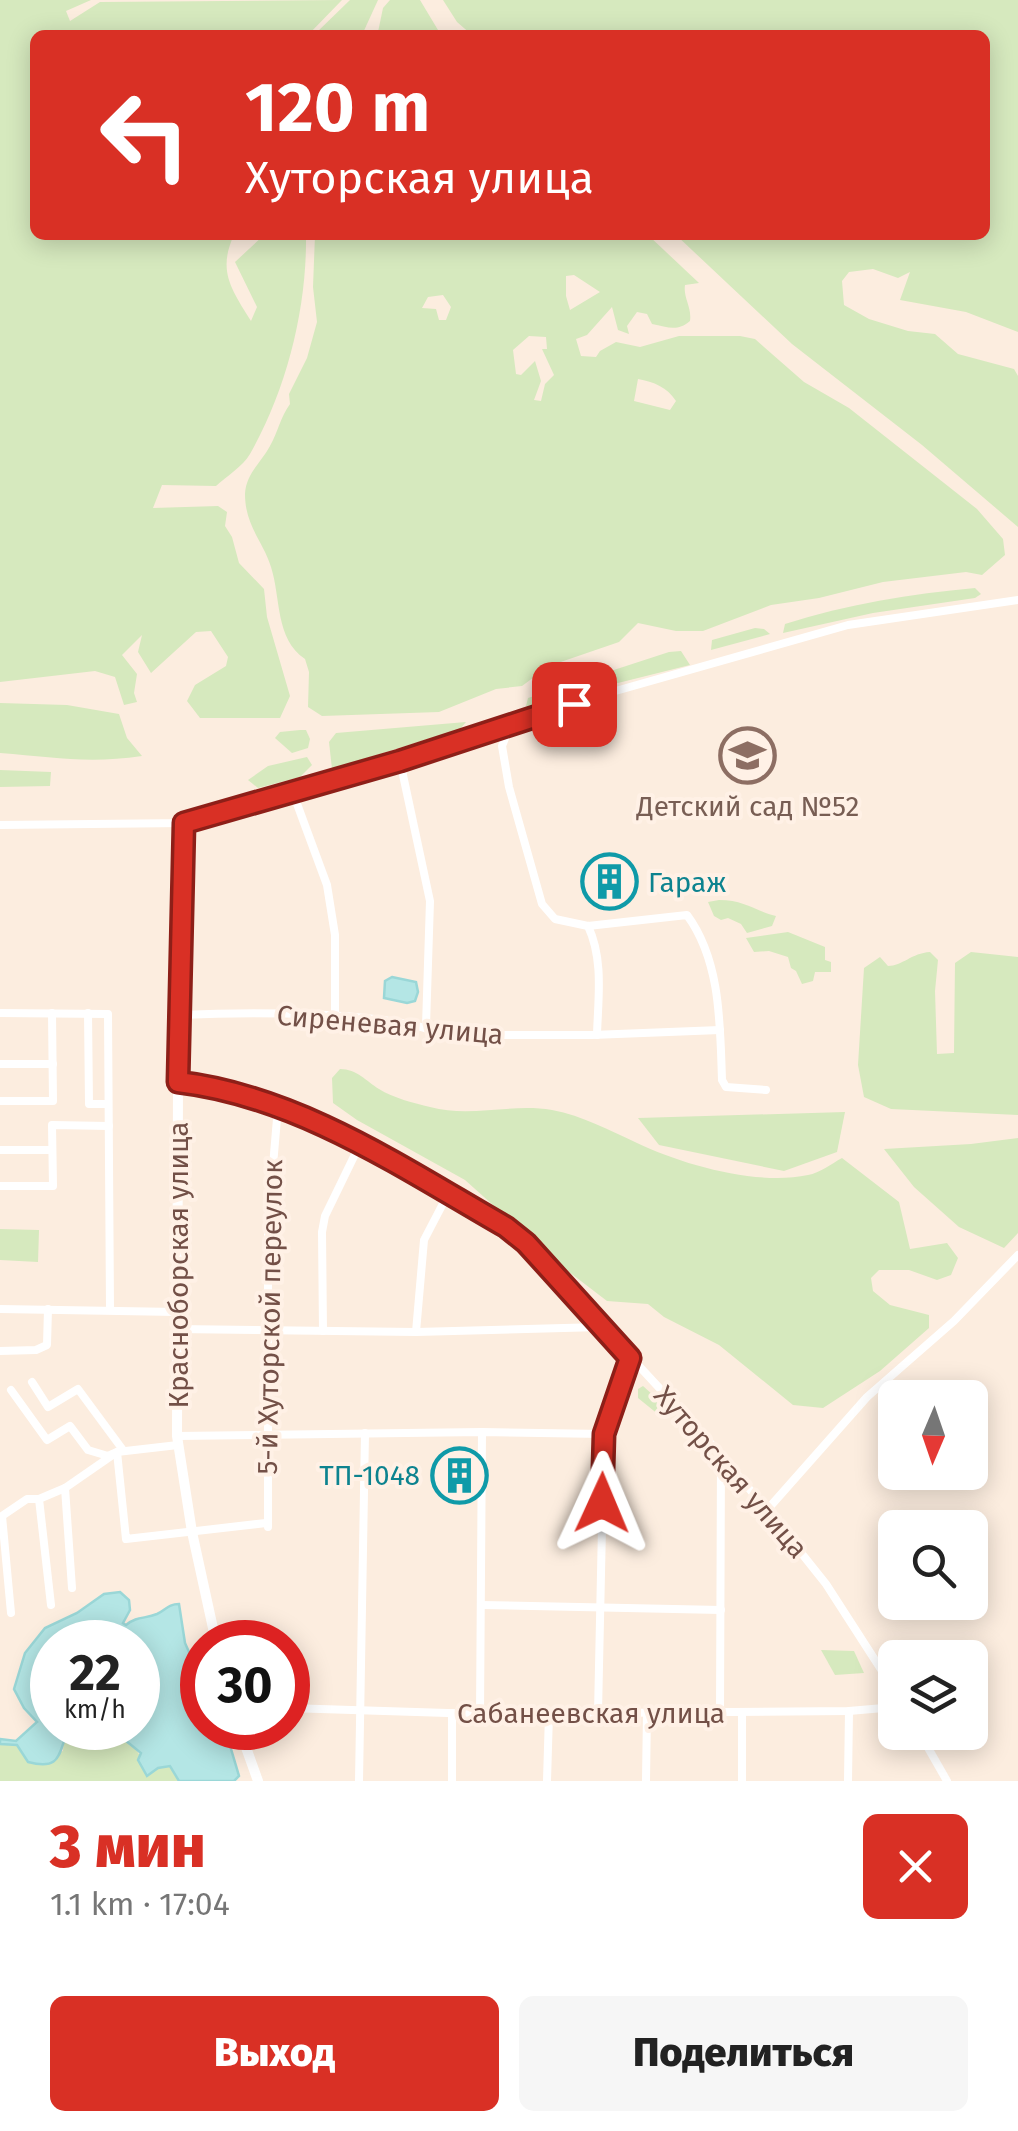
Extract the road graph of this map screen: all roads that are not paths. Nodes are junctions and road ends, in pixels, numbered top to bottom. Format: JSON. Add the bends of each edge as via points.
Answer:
{"nodes":[{"id":1,"x":1018,"y":600,"type":"edge"},
{"id":2,"x":512,"y":724,"type":"junction"},
{"id":3,"x":400,"y":761,"type":"junction"},
{"id":4,"x":294,"y":792,"type":"junction"},
{"id":5,"x":184,"y":823,"type":"junction"},
{"id":6,"x":0,"y":825,"type":"edge"},
{"id":7,"x":588,"y":926,"type":"junction"},
{"id":8,"x":0,"y":1013,"type":"edge"},
{"id":9,"x":52,"y":1014,"type":"junction"},
{"id":10,"x":88,"y":1014,"type":"junction"},
{"id":11,"x":180,"y":1015,"type":"junction"},
{"id":12,"x":335,"y":1017,"type":"junction"},
{"id":13,"x":426,"y":1026,"type":"junction"},
{"id":14,"x":720,"y":1030,"type":"junction"},
{"id":15,"x":596,"y":1035,"type":"junction"},
{"id":16,"x":0,"y":1064,"type":"edge"},
{"id":17,"x":53,"y":1064,"type":"junction"},
{"id":18,"x":178,"y":1082,"type":"junction"},
{"id":19,"x":766,"y":1090,"type":"dead end"},
{"id":20,"x":0,"y":1100,"type":"edge"},
{"id":21,"x":108,"y":1104,"type":"junction"},
{"id":22,"x":278,"y":1107,"type":"junction"},
{"id":23,"x":109,"y":1126,"type":"junction"},
{"id":24,"x":360,"y":1144,"type":"junction"},
{"id":25,"x":0,"y":1150,"type":"edge"},
{"id":26,"x":52,"y":1150,"type":"junction"},
{"id":27,"x":0,"y":1186,"type":"edge"},
{"id":28,"x":448,"y":1194,"type":"junction"},
{"id":29,"x":1018,"y":1256,"type":"edge"},
{"id":30,"x":0,"y":1309,"type":"edge"},
{"id":31,"x":48,"y":1309,"type":"junction"},
{"id":32,"x":110,"y":1309,"type":"junction"},
{"id":33,"x":176,"y":1312,"type":"junction"},
{"id":34,"x":602,"y":1327,"type":"junction"},
{"id":35,"x":176,"y":1329,"type":"junction"},
{"id":36,"x":267,"y":1331,"type":"junction"},
{"id":37,"x":322,"y":1332,"type":"junction"},
{"id":38,"x":416,"y":1332,"type":"junction"},
{"id":39,"x":0,"y":1351,"type":"edge"},
{"id":40,"x":630,"y":1358,"type":"junction"},
{"id":41,"x":32,"y":1382,"type":"dead end"},
{"id":42,"x":11,"y":1390,"type":"dead end"},
{"id":43,"x":482,"y":1432,"type":"junction"},
{"id":44,"x":365,"y":1433,"type":"junction"},
{"id":45,"x":266,"y":1434,"type":"junction"},
{"id":46,"x":604,"y":1434,"type":"junction"},
{"id":47,"x":177,"y":1441,"type":"junction"},
{"id":48,"x":116,"y":1453,"type":"junction"},
{"id":49,"x":722,"y":1458,"type":"junction"},
{"id":50,"x":65,"y":1488,"type":"junction"},
{"id":51,"x":39,"y":1499,"type":"junction"},
{"id":52,"x":767,"y":1510,"type":"junction"},
{"id":53,"x":192,"y":1532,"type":"junction"},
{"id":54,"x":72,"y":1588,"type":"dead end"},
{"id":55,"x":481,"y":1604,"type":"junction"},
{"id":56,"x":50,"y":1606,"type":"dead end"},
{"id":57,"x":601,"y":1606,"type":"junction"},
{"id":58,"x":721,"y":1610,"type":"junction"},
{"id":59,"x":11,"y":1613,"type":"dead end"},
{"id":60,"x":211,"y":1620,"type":"edge"},
{"id":61,"x":878,"y":1665,"type":"edge"},
{"id":62,"x":310,"y":1707,"type":"edge"},
{"id":63,"x":878,"y":1709,"type":"edge"},
{"id":64,"x":849,"y":1711,"type":"junction"},
{"id":65,"x":598,"y":1712,"type":"junction"},
{"id":66,"x":647,"y":1712,"type":"junction"},
{"id":67,"x":720,"y":1712,"type":"junction"},
{"id":68,"x":742,"y":1712,"type":"junction"},
{"id":69,"x":359,"y":1713,"type":"junction"},
{"id":70,"x":452,"y":1713,"type":"junction"},
{"id":71,"x":480,"y":1714,"type":"junction"},
{"id":72,"x":549,"y":1714,"type":"junction"},
{"id":73,"x":247,"y":1750,"type":"edge"},
{"id":74,"x":929,"y":1750,"type":"edge"},
{"id":75,"x":258,"y":1781,"type":"edge"},
{"id":76,"x":359,"y":1781,"type":"edge"},
{"id":77,"x":452,"y":1781,"type":"edge"},
{"id":78,"x":547,"y":1781,"type":"edge"},
{"id":79,"x":646,"y":1781,"type":"edge"},
{"id":80,"x":742,"y":1781,"type":"edge"},
{"id":81,"x":848,"y":1781,"type":"edge"},
{"id":82,"x":947,"y":1781,"type":"edge"}],
"edges":[{"from":1,"to":2,"type":"street","via":[[848,625]]},
{"from":2,"to":3,"type":"street"},
{"from":2,"to":7,"type":"street","via":[[502,746],[542,904],[555,920]]},
{"from":3,"to":4,"type":"street"},
{"from":3,"to":13,"type":"street","via":[[430,901]]},
{"from":4,"to":5,"type":"street"},
{"from":4,"to":12,"type":"street","via":[[327,885]]},
{"from":5,"to":6,"type":"street"},
{"from":5,"to":11,"type":"street","name":"Красноборская улица"},
{"from":7,"to":14,"type":"street","via":[[687,915],[709,960]]},
{"from":7,"to":15,"type":"street","via":[[599,963]]},
{"from":8,"to":9,"type":"street"},
{"from":9,"to":10,"type":"street"},
{"from":9,"to":17,"type":"street"},
{"from":10,"to":21,"type":"street","via":[[89,1104]]},
{"from":10,"to":21,"type":"street","via":[[108,1014]]},
{"from":11,"to":12,"type":"street","name":"Сиреневая улица"},
{"from":11,"to":18,"type":"street","name":"Красноборская улица"},
{"from":12,"to":13,"type":"street","name":"Сиреневая улица"},
{"from":13,"to":15,"type":"street","name":"Сиреневая улица","via":[[443,1035]]},
{"from":14,"to":15,"type":"street","name":"Сиреневая улица"},
{"from":14,"to":19,"type":"street","via":[[724,1084]]},
{"from":16,"to":17,"type":"street"},
{"from":17,"to":20,"type":"street","via":[[53,1101]]},
{"from":18,"to":22,"type":"street","name":"Хуторская улица","via":[[228,1089]]},
{"from":18,"to":33,"type":"street","name":"Красноборская улица"},
{"from":21,"to":23,"type":"street"},
{"from":22,"to":24,"type":"street","name":"Хуторская улица"},
{"from":22,"to":36,"type":"street","name":"5-й Хуторской переулок"},
{"from":23,"to":26,"type":"street","via":[[52,1125]]},
{"from":23,"to":32,"type":"street"},
{"from":24,"to":28,"type":"street","name":"Хуторская улица"},
{"from":24,"to":37,"type":"street","via":[[325,1216]]},
{"from":25,"to":26,"type":"street"},
{"from":26,"to":27,"type":"street","via":[[52,1186]]},
{"from":28,"to":34,"type":"street","name":"Хуторская улица","via":[[526,1243]]},
{"from":28,"to":38,"type":"street","via":[[424,1240]]},
{"from":29,"to":52,"type":"street","via":[[867,1397]]},
{"from":30,"to":31,"type":"street"},
{"from":31,"to":32,"type":"street"},
{"from":31,"to":39,"type":"street","via":[[47,1344]]},
{"from":32,"to":33,"type":"street"},
{"from":33,"to":35,"type":"street","name":"Красноборская улица"},
{"from":34,"to":38,"type":"street"},
{"from":34,"to":40,"type":"street","name":"Хуторская улица"},
{"from":35,"to":36,"type":"street"},
{"from":35,"to":47,"type":"street","name":"Красноборская улица"},
{"from":36,"to":37,"type":"street"},
{"from":36,"to":45,"type":"street","name":"5-й Хуторской переулок"},
{"from":37,"to":38,"type":"street"},
{"from":40,"to":46,"type":"street"},
{"from":40,"to":49,"type":"street","name":"Хуторская улица"},
{"from":41,"to":48,"type":"street","via":[[48,1407],[78,1388]]},
{"from":42,"to":48,"type":"street","via":[[47,1440],[70,1426],[88,1450]]},
{"from":43,"to":44,"type":"street"},
{"from":43,"to":46,"type":"street"},
{"from":43,"to":55,"type":"street"},
{"from":44,"to":45,"type":"street"},
{"from":44,"to":69,"type":"street"},
{"from":45,"to":47,"type":"street"},
{"from":45,"to":53,"type":"street","name":"5-й Хуторской переулок","via":[[267,1525]]},
{"from":46,"to":57,"type":"street"},
{"from":47,"to":48,"type":"street"},
{"from":47,"to":53,"type":"street","name":"Красноборская улица"},
{"from":48,"to":50,"type":"street"},
{"from":48,"to":53,"type":"street","via":[[126,1540]]},
{"from":49,"to":52,"type":"street","name":"Хуторская улица"},
{"from":49,"to":58,"type":"street"},
{"from":50,"to":51,"type":"street"},
{"from":50,"to":54,"type":"street"},
{"from":51,"to":56,"type":"street"},
{"from":51,"to":59,"type":"street","via":[[27,1499],[2,1516]]},
{"from":52,"to":61,"type":"street","name":"Хуторская улица"},
{"from":53,"to":60,"type":"street","name":"Красноборская улица"},
{"from":55,"to":57,"type":"street"},
{"from":55,"to":71,"type":"street"},
{"from":57,"to":58,"type":"street"},
{"from":57,"to":65,"type":"street"},
{"from":58,"to":67,"type":"street"},
{"from":62,"to":69,"type":"street","name":"Сабанеевская улица"},
{"from":63,"to":64,"type":"street","name":"Сабанеевская улица"},
{"from":64,"to":68,"type":"street","name":"Сабанеевская улица"},
{"from":64,"to":81,"type":"street"},
{"from":65,"to":66,"type":"street","name":"Сабанеевская улица"},
{"from":65,"to":72,"type":"street","name":"Сабанеевская улица"},
{"from":66,"to":67,"type":"street","name":"Сабанеевская улица"},
{"from":66,"to":79,"type":"street"},
{"from":67,"to":68,"type":"street","name":"Сабанеевская улица"},
{"from":68,"to":80,"type":"street"},
{"from":69,"to":70,"type":"street","name":"Сабанеевская улица"},
{"from":69,"to":76,"type":"street"},
{"from":70,"to":71,"type":"street","name":"Сабанеевская улица"},
{"from":70,"to":77,"type":"street"},
{"from":71,"to":72,"type":"street","name":"Сабанеевская улица"},
{"from":72,"to":78,"type":"street"},
{"from":73,"to":75,"type":"street"},
{"from":74,"to":82,"type":"street"}]}
